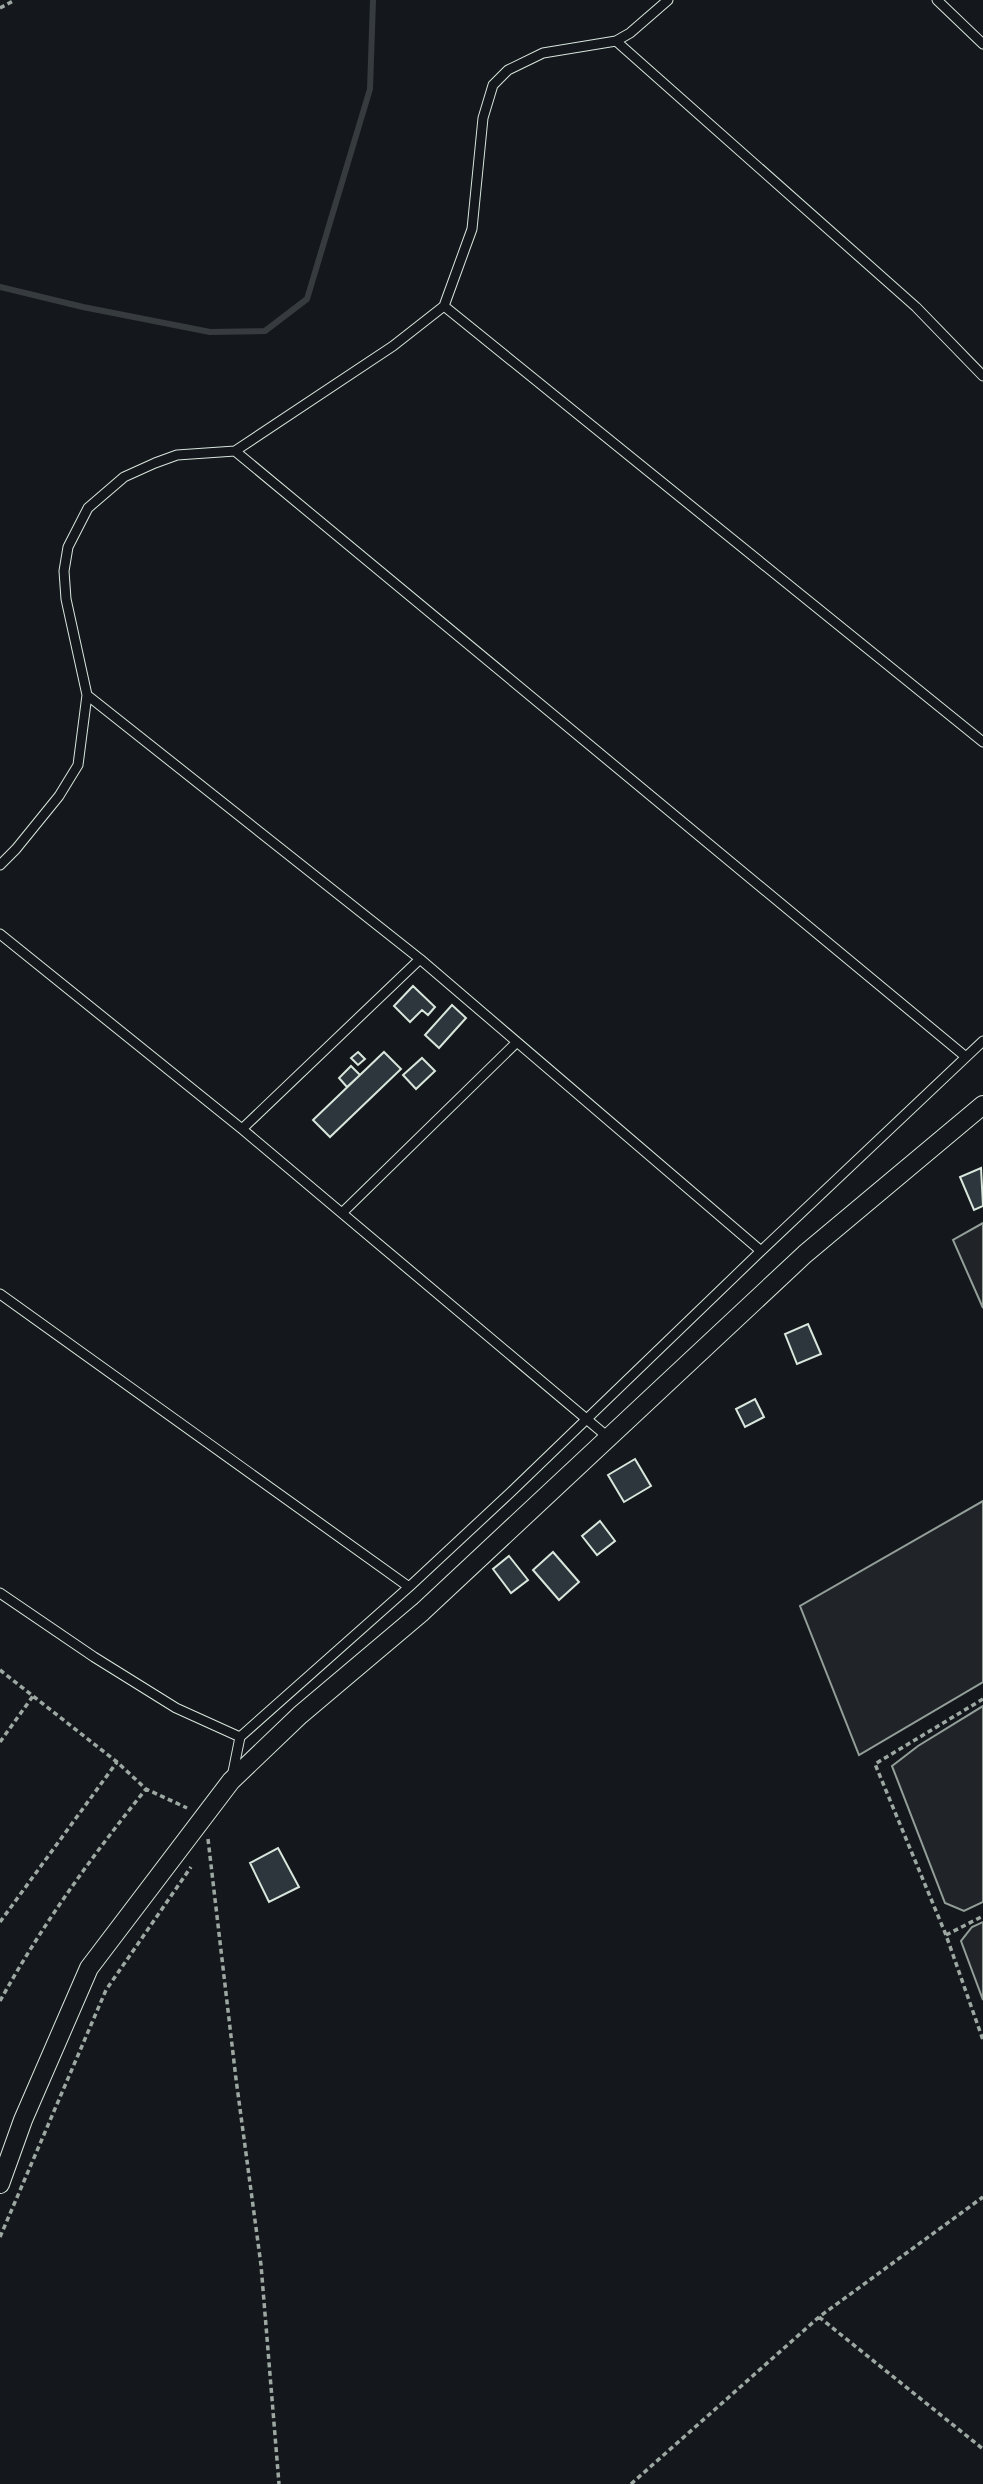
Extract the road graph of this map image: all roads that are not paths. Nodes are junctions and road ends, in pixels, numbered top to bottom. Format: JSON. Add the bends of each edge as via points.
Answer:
{"nodes":[{"id":1,"x":668,"y":0,"type":"edge"},
{"id":2,"x":937,"y":0,"type":"edge"},
{"id":3,"x":616,"y":41,"type":"junction"},
{"id":4,"x":983,"y":44,"type":"edge"},
{"id":5,"x":444,"y":306,"type":"junction"},
{"id":6,"x":983,"y":376,"type":"edge"},
{"id":7,"x":234,"y":451,"type":"junction"},
{"id":8,"x":88,"y":695,"type":"junction"},
{"id":9,"x":983,"y":742,"type":"edge"},
{"id":10,"x":0,"y":865,"type":"edge"},
{"id":11,"x":0,"y":934,"type":"edge"},
{"id":12,"x":420,"y":959,"type":"junction"},
{"id":13,"x":983,"y":1041,"type":"edge"},
{"id":14,"x":517,"y":1042,"type":"junction"},
{"id":15,"x":967,"y":1057,"type":"junction"},
{"id":16,"x":983,"y":1105,"type":"edge"},
{"id":17,"x":242,"y":1129,"type":"junction"},
{"id":18,"x":342,"y":1213,"type":"junction"},
{"id":19,"x":761,"y":1251,"type":"junction"},
{"id":20,"x":0,"y":1294,"type":"edge"},
{"id":21,"x":587,"y":1420,"type":"junction"},
{"id":22,"x":609,"y":1438,"type":"junction"},
{"id":23,"x":409,"y":1587,"type":"junction"},
{"id":24,"x":0,"y":1593,"type":"edge"},
{"id":25,"x":240,"y":1737,"type":"junction"},
{"id":26,"x":231,"y":1781,"type":"junction"},
{"id":27,"x":0,"y":2183,"type":"edge"}],
"edges":[{"from":1,"to":3,"type":"lane"},
{"from":2,"to":4,"type":"lane"},
{"from":3,"to":5,"type":"lane","via":[[543,53],[508,70],[493,85],[483,118],[472,229]]},
{"from":3,"to":6,"type":"lane","via":[[916,307]]},
{"from":5,"to":7,"type":"lane","via":[[393,346]]},
{"from":5,"to":9,"type":"lane"},
{"from":7,"to":8,"type":"lane","via":[[177,455],[155,463],[124,477],[88,508],[68,547],[64,571]]},
{"from":7,"to":15,"type":"lane"},
{"from":8,"to":10,"type":"lane","via":[[78,765],[59,796]]},
{"from":8,"to":12,"type":"lane"},
{"from":11,"to":17,"type":"lane"},
{"from":12,"to":14,"type":"lane"},
{"from":12,"to":17,"type":"lane"},
{"from":13,"to":15,"type":"lane"},
{"from":14,"to":18,"type":"lane"},
{"from":14,"to":19,"type":"lane"},
{"from":15,"to":19,"type":"lane"},
{"from":16,"to":22,"type":"street","via":[[804,1254]]},
{"from":17,"to":18,"type":"lane"},
{"from":18,"to":21,"type":"lane"},
{"from":19,"to":21,"type":"lane"},
{"from":20,"to":23,"type":"lane"},
{"from":21,"to":22,"type":"lane"},
{"from":21,"to":23,"type":"lane"},
{"from":22,"to":26,"type":"street"},
{"from":23,"to":25,"type":"lane"},
{"from":24,"to":25,"type":"lane","via":[[176,1708]]},
{"from":25,"to":26,"type":"lane"},
{"from":26,"to":27,"type":"street","via":[[89,1968]]}]}
